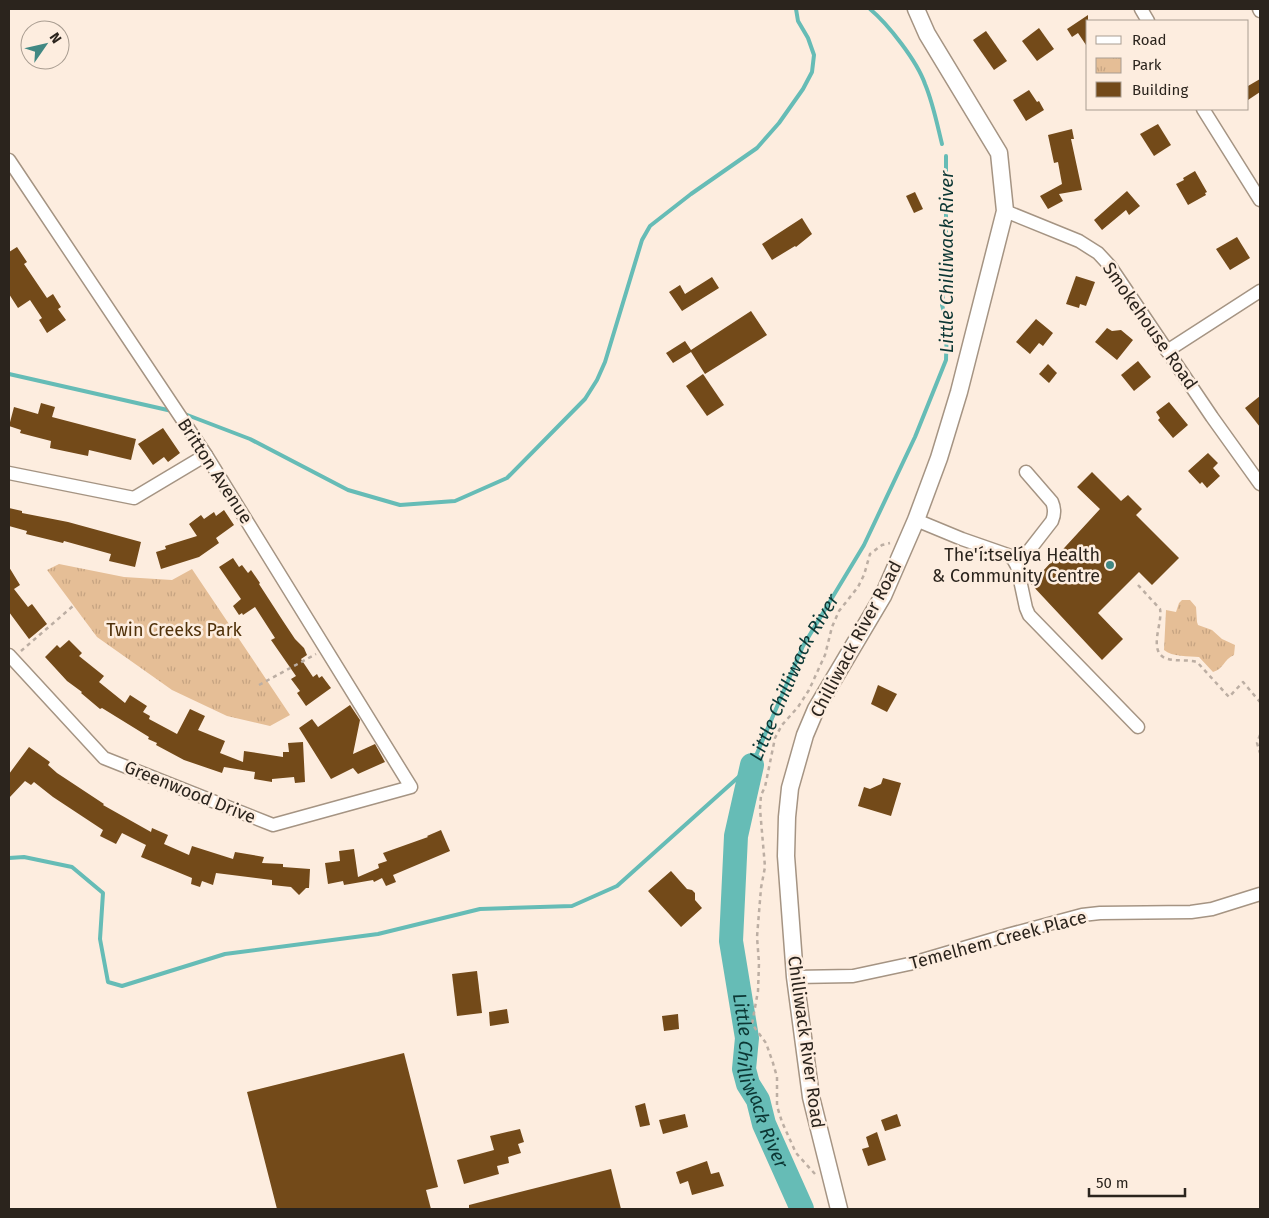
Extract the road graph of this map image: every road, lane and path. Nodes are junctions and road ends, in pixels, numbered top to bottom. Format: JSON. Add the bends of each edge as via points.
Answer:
{"nodes":[{"id":1,"x":916,"y":9,"type":"edge"},
{"id":2,"x":1141,"y":9,"type":"edge"},
{"id":3,"x":1147,"y":20,"type":"edge"},
{"id":4,"x":1204,"y":110,"type":"edge"},
{"id":5,"x":9,"y":160,"type":"edge"},
{"id":6,"x":1260,"y":200,"type":"edge"},
{"id":7,"x":1005,"y":211,"type":"junction"},
{"id":8,"x":1260,"y":291,"type":"edge"},
{"id":9,"x":1167,"y":351,"type":"junction"},
{"id":10,"x":206,"y":454,"type":"junction"},
{"id":11,"x":1026,"y":472,"type":"dead end"},
{"id":12,"x":9,"y":473,"type":"edge"},
{"id":13,"x":1260,"y":484,"type":"edge"},
{"id":14,"x":916,"y":520,"type":"junction"},
{"id":15,"x":1017,"y":566,"type":"junction"},
{"id":16,"x":1138,"y":585,"type":"dead end"},
{"id":17,"x":72,"y":606,"type":"dead end"},
{"id":18,"x":326,"y":649,"type":"junction"},
{"id":19,"x":10,"y":658,"type":"edge"},
{"id":20,"x":259,"y":685,"type":"dead end"},
{"id":21,"x":1260,"y":702,"type":"edge"},
{"id":22,"x":1138,"y":727,"type":"dead end"},
{"id":23,"x":1260,"y":735,"type":"edge"},
{"id":24,"x":1260,"y":754,"type":"edge"},
{"id":25,"x":412,"y":787,"type":"joint"},
{"id":26,"x":1260,"y":894,"type":"edge"},
{"id":27,"x":795,"y":977,"type":"junction"},
{"id":28,"x":839,"y":1209,"type":"edge"}],
"edges":[{"from":1,"to":7,"type":"main road","name":"Chilliwack River Road","via":[[927,34],[999,153]]},
{"from":2,"to":3,"type":"street"},
{"from":4,"to":6,"type":"street"},
{"from":5,"to":10,"type":"street","name":"Britton Avenue"},
{"from":7,"to":9,"type":"street","name":"Smokehouse Road","via":[[1079,241],[1098,253]]},
{"from":7,"to":14,"type":"main road","name":"Chilliwack River Road","via":[[959,392]]},
{"from":8,"to":9,"type":"street"},
{"from":9,"to":13,"type":"street","name":"Smokehouse Road"},
{"from":10,"to":12,"type":"street","via":[[134,498]]},
{"from":10,"to":18,"type":"street","name":"Britton Avenue"},
{"from":11,"to":15,"type":"street","via":[[1052,502],[1054,514]]},
{"from":14,"to":15,"type":"street","via":[[1008,555]]},
{"from":14,"to":27,"type":"main road","name":"Chilliwack River Road","via":[[883,596],[816,709],[796,764],[790,788],[786,856]]},
{"from":15,"to":22,"type":"street","via":[[1029,615]]},
{"from":16,"to":21,"type":"path","via":[[1160,609],[1157,646],[1161,655],[1197,662],[1229,697],[1243,682]]},
{"from":17,"to":19,"type":"path"},
{"from":18,"to":20,"type":"path"},
{"from":18,"to":25,"type":"street","name":"Britton Avenue"},
{"from":19,"to":25,"type":"street","name":"Greenwood Drive","via":[[104,758],[273,825]]},
{"from":23,"to":24,"type":"path","via":[[1257,743]]},
{"from":26,"to":27,"type":"street","name":"Temelhem Creek Place","via":[[1191,912],[1082,915],[908,964],[853,976]]},
{"from":27,"to":28,"type":"main road","name":"Chilliwack River Road","via":[[811,1097]]}]}
